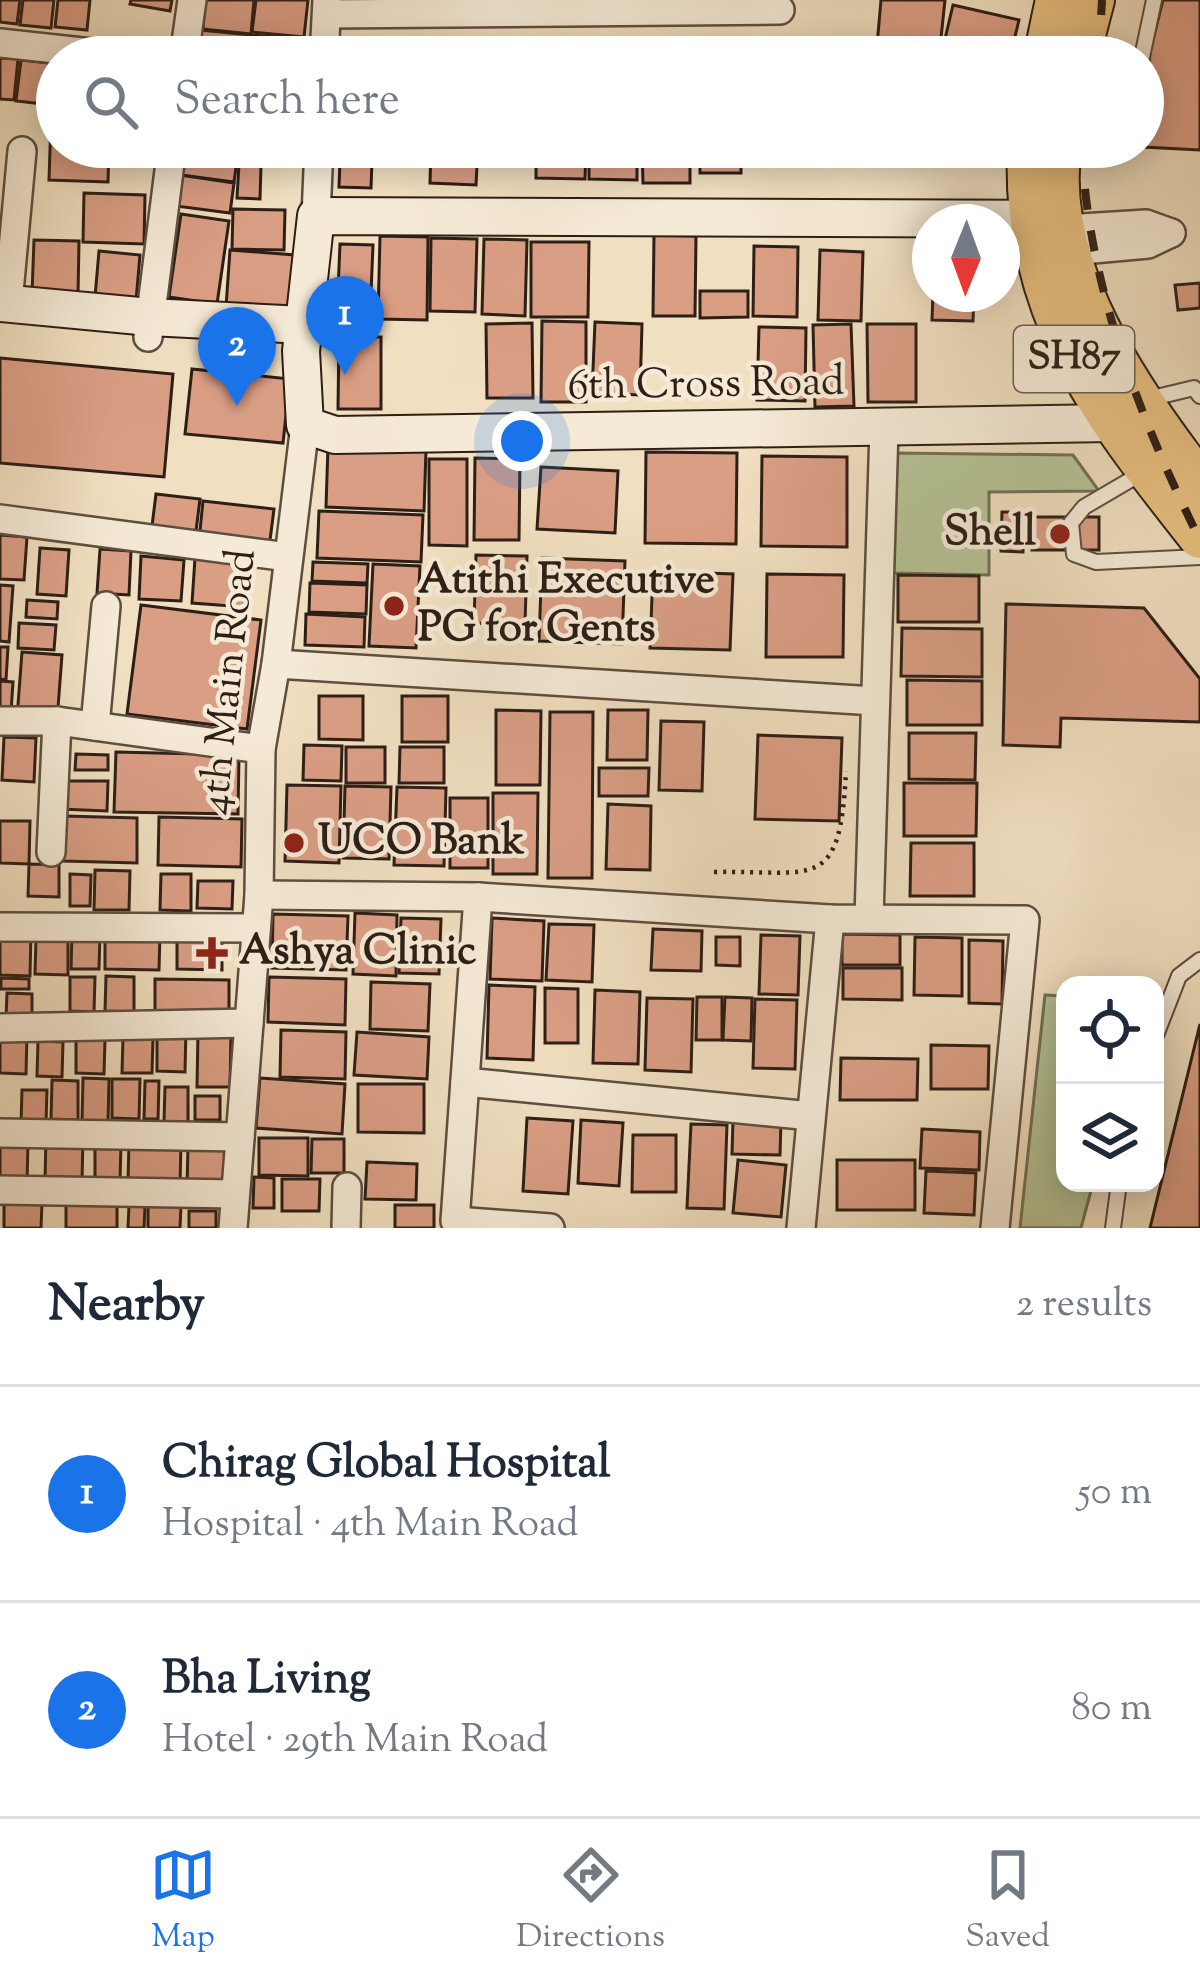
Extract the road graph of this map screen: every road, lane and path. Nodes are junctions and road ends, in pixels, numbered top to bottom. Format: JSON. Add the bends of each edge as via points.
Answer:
{"nodes":[{"id":1,"x":192,"y":0,"type":"edge"},
{"id":2,"x":1058,"y":0,"type":"edge"},
{"id":3,"x":1094,"y":0,"type":"edge"},
{"id":4,"x":1154,"y":0,"type":"edge"},
{"id":5,"x":327,"y":7,"type":"edge"},
{"id":6,"x":780,"y":10,"type":"dead end"},
{"id":7,"x":187,"y":36,"type":"edge"},
{"id":8,"x":1050,"y":36,"type":"edge"},
{"id":9,"x":1084,"y":36,"type":"edge"},
{"id":10,"x":1146,"y":36,"type":"edge"},
{"id":11,"x":0,"y":44,"type":"edge"},
{"id":12,"x":36,"y":48,"type":"edge"},
{"id":13,"x":22,"y":151,"type":"dead end"},
{"id":14,"x":169,"y":168,"type":"edge"},
{"id":15,"x":319,"y":168,"type":"edge"},
{"id":16,"x":1036,"y":168,"type":"edge"},
{"id":17,"x":1058,"y":168,"type":"edge"},
{"id":18,"x":316,"y":216,"type":"junction"},
{"id":19,"x":1057,"y":230,"type":"junction"},
{"id":20,"x":3,"y":310,"type":"edge"},
{"id":21,"x":149,"y":327,"type":"junction"},
{"id":22,"x":303,"y":338,"type":"junction"},
{"id":23,"x":1200,"y":396,"type":"edge"},
{"id":24,"x":1125,"y":412,"type":"junction"},
{"id":25,"x":305,"y":425,"type":"junction"},
{"id":26,"x":884,"y":429,"type":"junction"},
{"id":27,"x":1148,"y":470,"type":"junction"},
{"id":28,"x":1200,"y":483,"type":"edge"},
{"id":29,"x":0,"y":519,"type":"edge"},
{"id":30,"x":1200,"y":537,"type":"edge"},
{"id":31,"x":288,"y":557,"type":"junction"},
{"id":32,"x":1200,"y":557,"type":"edge"},
{"id":33,"x":106,"y":606,"type":"dead end"},
{"id":34,"x":276,"y":664,"type":"junction"},
{"id":35,"x":874,"y":701,"type":"junction"},
{"id":36,"x":0,"y":721,"type":"edge"},
{"id":37,"x":57,"y":721,"type":"junction"},
{"id":38,"x":95,"y":726,"type":"junction"},
{"id":39,"x":261,"y":749,"type":"junction"},
{"id":40,"x":847,"y":754,"type":"dead end"},
{"id":41,"x":51,"y":852,"type":"dead end"},
{"id":42,"x":714,"y":872,"type":"dead end"},
{"id":43,"x":259,"y":895,"type":"junction"},
{"id":44,"x":478,"y":896,"type":"junction"},
{"id":45,"x":869,"y":918,"type":"junction"},
{"id":46,"x":830,"y":919,"type":"junction"},
{"id":47,"x":0,"y":927,"type":"edge"},
{"id":48,"x":256,"y":928,"type":"junction"},
{"id":49,"x":1200,"y":960,"type":"edge"},
{"id":50,"x":1164,"y":1015,"type":"edge"},
{"id":51,"x":249,"y":1023,"type":"junction"},
{"id":52,"x":0,"y":1028,"type":"edge"},
{"id":53,"x":465,"y":1082,"type":"junction"},
{"id":54,"x":812,"y":1116,"type":"junction"},
{"id":55,"x":0,"y":1133,"type":"edge"},
{"id":56,"x":240,"y":1137,"type":"junction"},
{"id":57,"x":347,"y":1187,"type":"dead end"},
{"id":58,"x":0,"y":1190,"type":"edge"},
{"id":59,"x":1118,"y":1192,"type":"edge"},
{"id":60,"x":236,"y":1193,"type":"junction"},
{"id":61,"x":233,"y":1228,"type":"edge"},
{"id":62,"x":346,"y":1228,"type":"edge"},
{"id":63,"x":550,"y":1228,"type":"edge"},
{"id":64,"x":801,"y":1228,"type":"edge"},
{"id":65,"x":995,"y":1228,"type":"edge"},
{"id":66,"x":1113,"y":1228,"type":"edge"}],
"edges":[{"from":1,"to":7,"type":"street"},
{"from":2,"to":8,"type":"main road"},
{"from":3,"to":9,"type":"main road"},
{"from":4,"to":10,"type":"lane"},
{"from":5,"to":6,"type":"street"},
{"from":11,"to":12,"type":"street"},
{"from":13,"to":20,"type":"street"},
{"from":14,"to":21,"type":"street"},
{"from":15,"to":18,"type":"street","name":"4th Main Road"},
{"from":16,"to":19,"type":"main road","number":"SH87"},
{"from":17,"to":19,"type":"main road","number":"SH87"},
{"from":18,"to":19,"type":"main road"},
{"from":18,"to":22,"type":"main road","name":"4th Main Road"},
{"from":19,"to":24,"type":"main road","number":"SH87","via":[[1044,280],[1065,344]]},
{"from":20,"to":21,"type":"main road"},
{"from":21,"to":22,"type":"main road"},
{"from":22,"to":25,"type":"main road","name":"4th Main Road"},
{"from":23,"to":24,"type":"lane","via":[[1194,388]]},
{"from":24,"to":26,"type":"main road","name":"6th Cross Road"},
{"from":24,"to":27,"type":"main road","number":"SH87"},
{"from":24,"to":28,"type":"main road","number":"SH87"},
{"from":25,"to":26,"type":"main road","name":"6th Cross Road","via":[[335,435]]},
{"from":25,"to":31,"type":"street","name":"4th Main Road"},
{"from":26,"to":35,"type":"street"},
{"from":27,"to":30,"type":"main road","number":"SH87"},
{"from":27,"to":32,"type":"lane","via":[[1084,507],[1071,524],[1074,554],[1096,562]]},
{"from":29,"to":31,"type":"street"},
{"from":31,"to":34,"type":"street","name":"4th Main Road"},
{"from":33,"to":38,"type":"street"},
{"from":34,"to":35,"type":"street"},
{"from":34,"to":39,"type":"street","name":"4th Main Road"},
{"from":35,"to":45,"type":"street"},
{"from":36,"to":37,"type":"street"},
{"from":37,"to":38,"type":"street"},
{"from":37,"to":41,"type":"street"},
{"from":38,"to":39,"type":"street"},
{"from":39,"to":43,"type":"street","name":"4th Main Road"},
{"from":40,"to":42,"type":"path","via":[[844,825],[825,861],[808,873]]},
{"from":43,"to":44,"type":"street"},
{"from":43,"to":48,"type":"street","name":"4th Main Road"},
{"from":44,"to":46,"type":"street"},
{"from":44,"to":53,"type":"street"},
{"from":45,"to":46,"type":"street"},
{"from":45,"to":65,"type":"street","via":[[1025,920]]},
{"from":46,"to":54,"type":"street"},
{"from":47,"to":48,"type":"street"},
{"from":48,"to":51,"type":"street","name":"4th Main Road"},
{"from":49,"to":50,"type":"lane","via":[[1179,976]]},
{"from":51,"to":52,"type":"street"},
{"from":51,"to":56,"type":"street","name":"4th Main Road"},
{"from":53,"to":54,"type":"street"},
{"from":53,"to":63,"type":"street","via":[[455,1221]]},
{"from":54,"to":64,"type":"street"},
{"from":55,"to":56,"type":"street"},
{"from":56,"to":60,"type":"street","name":"4th Main Road"},
{"from":57,"to":62,"type":"street"},
{"from":58,"to":60,"type":"street"},
{"from":59,"to":66,"type":"lane"},
{"from":60,"to":61,"type":"street","name":"4th Main Road"}]}
